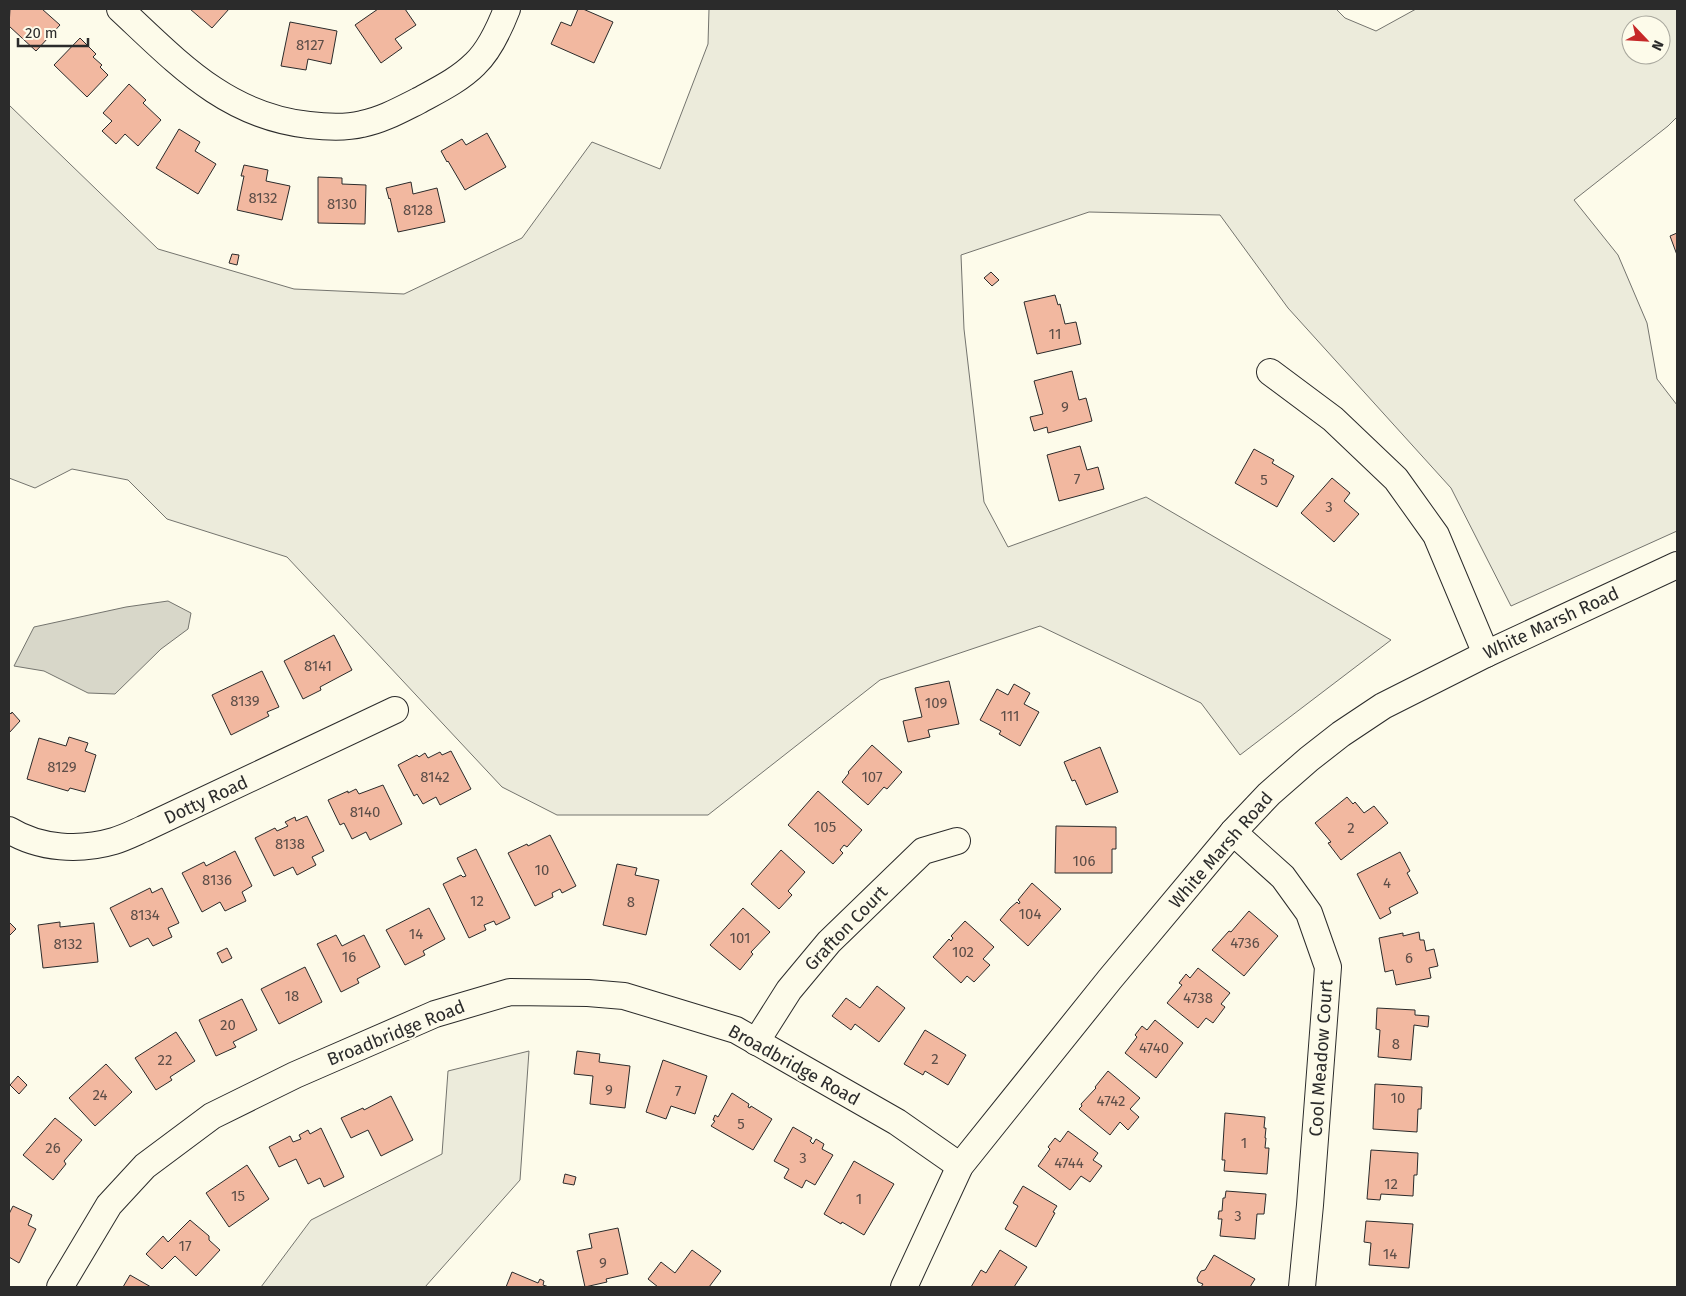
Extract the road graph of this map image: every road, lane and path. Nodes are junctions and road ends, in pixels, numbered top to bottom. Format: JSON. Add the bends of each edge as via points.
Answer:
{"nodes":[{"id":1,"x":120,"y":9,"type":"edge"},
{"id":2,"x":507,"y":9,"type":"edge"},
{"id":3,"x":1270,"y":372,"type":"dead end"},
{"id":4,"x":1677,"y":565,"type":"edge"},
{"id":5,"x":1486,"y":654,"type":"junction"},
{"id":6,"x":396,"y":710,"type":"dead end"},
{"id":7,"x":9,"y":830,"type":"edge"},
{"id":8,"x":1233,"y":832,"type":"junction"},
{"id":9,"x":957,"y":841,"type":"dead end"},
{"id":10,"x":756,"y":1042,"type":"junction"},
{"id":11,"x":960,"y":1166,"type":"junction"},
{"id":12,"x":60,"y":1287,"type":"edge"},
{"id":13,"x":904,"y":1287,"type":"edge"},
{"id":14,"x":1302,"y":1287,"type":"edge"}],
"edges":[{"from":1,"to":2,"type":"street","via":[[187,71],[247,110],[286,123],[322,127],[362,124],[388,116],[450,84],[476,64],[498,32]]},
{"from":3,"to":5,"type":"street","via":[[1333,419],[1396,480],[1436,535]]},
{"from":4,"to":5,"type":"street","name":"White Marsh Road"},
{"from":5,"to":8,"type":"street","name":"White Marsh Road","via":[[1383,706],[1341,734],[1309,758]]},
{"from":6,"to":7,"type":"street","name":"Dotty Road","via":[[114,841],[59,847],[36,842]]},
{"from":8,"to":11,"type":"street","name":"White Marsh Road"},
{"from":8,"to":14,"type":"street","name":"Cool Meadow Court","via":[[1283,877],[1309,913],[1328,967]]},
{"from":9,"to":10,"type":"street","name":"Grafton Court","via":[[923,851],[829,942],[788,990]]},
{"from":10,"to":11,"type":"street","name":"Broadbridge Road","via":[[897,1122]]},
{"from":10,"to":12,"type":"street","name":"Broadbridge Road","via":[[736,1030],[624,996],[510,992],[434,1014],[295,1075],[212,1116],[145,1166],[109,1205]]},
{"from":11,"to":13,"type":"street","name":"White Marsh Road"}]}
